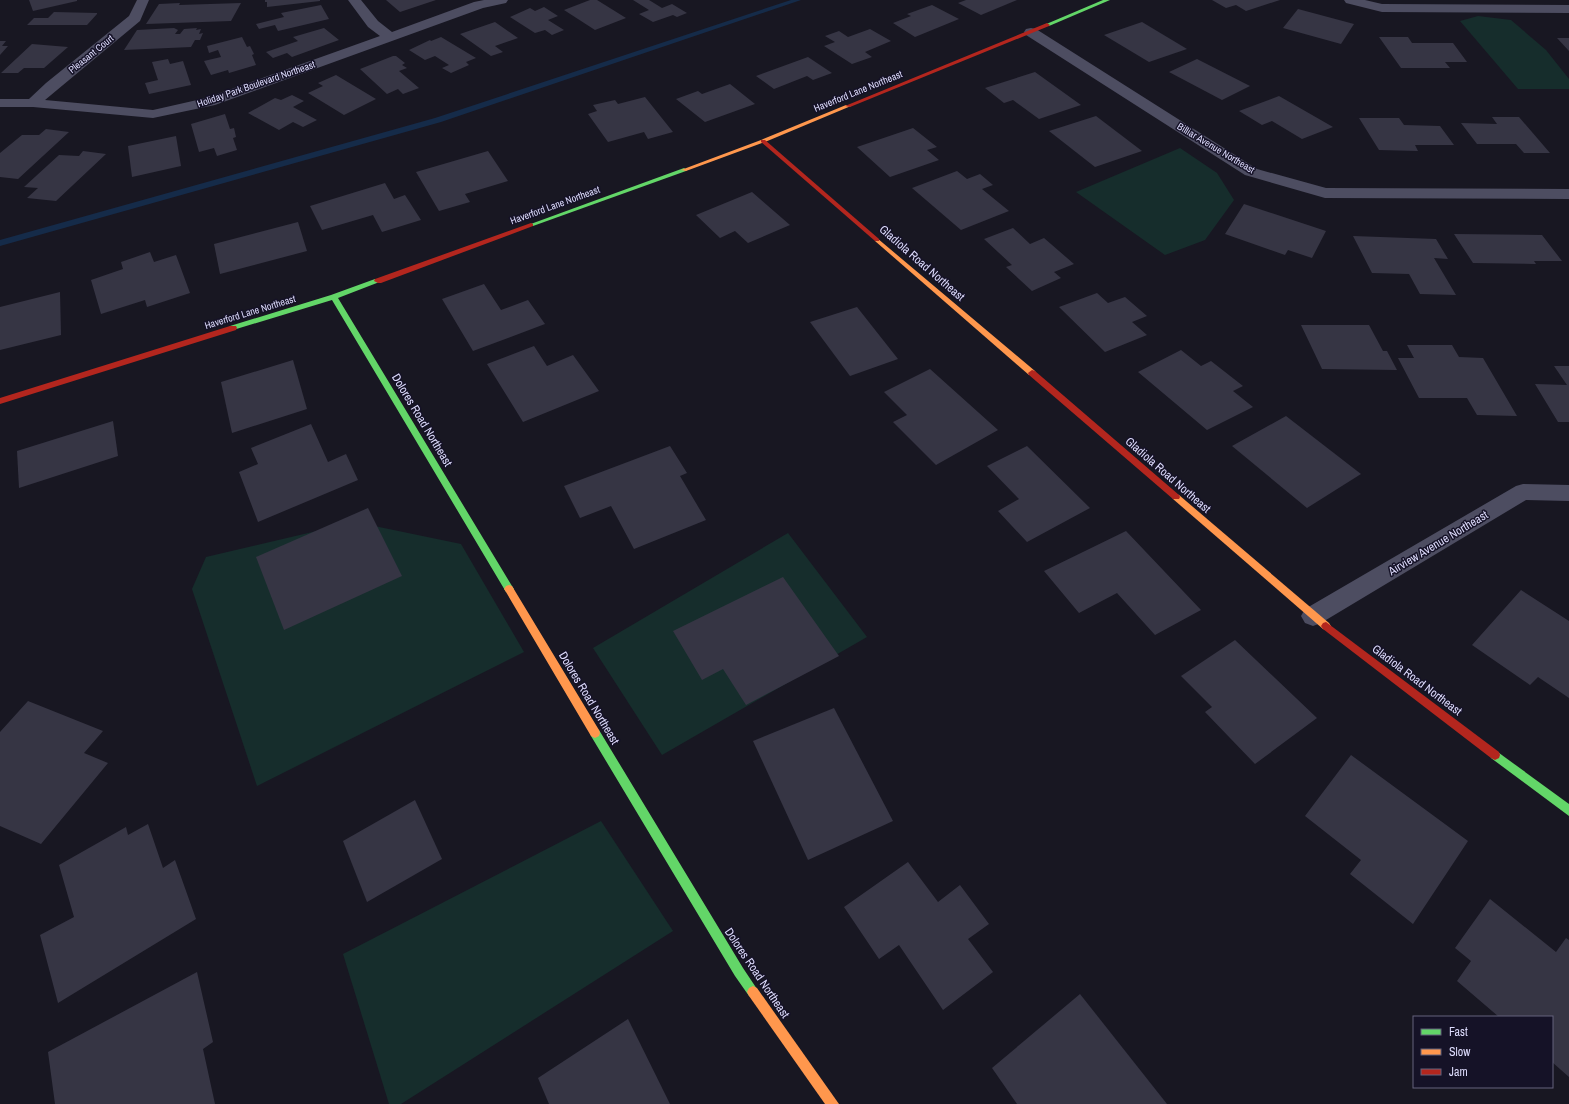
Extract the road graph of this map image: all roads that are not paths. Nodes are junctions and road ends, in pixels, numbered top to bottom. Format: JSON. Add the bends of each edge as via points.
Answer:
{"nodes":[{"id":1,"x":143,"y":0,"type":"edge"},
{"id":2,"x":354,"y":0,"type":"edge"},
{"id":3,"x":502,"y":0,"type":"edge"},
{"id":4,"x":1107,"y":0,"type":"edge"},
{"id":5,"x":1350,"y":0,"type":"edge"},
{"id":6,"x":1569,"y":9,"type":"edge"},
{"id":7,"x":1031,"y":32,"type":"junction"},
{"id":8,"x":390,"y":37,"type":"junction"},
{"id":9,"x":0,"y":103,"type":"edge"},
{"id":10,"x":33,"y":103,"type":"junction"},
{"id":11,"x":763,"y":141,"type":"junction"},
{"id":12,"x":1569,"y":194,"type":"edge"},
{"id":13,"x":334,"y":297,"type":"junction"},
{"id":14,"x":0,"y":401,"type":"edge"},
{"id":15,"x":1569,"y":493,"type":"edge"},
{"id":16,"x":1313,"y":616,"type":"junction"},
{"id":17,"x":1569,"y":810,"type":"edge"},
{"id":18,"x":833,"y":1104,"type":"edge"}],
"edges":[{"from":1,"to":10,"type":"street","name":"Pleasant Court","via":[[135,18]]},
{"from":2,"to":8,"type":"street","via":[[373,24]]},
{"from":3,"to":8,"type":"street","name":"Holiday Park Boulevard Northeast","via":[[479,5]]},
{"from":4,"to":7,"type":"street","name":"Haverford Lane Northeast"},
{"from":5,"to":6,"type":"street","via":[[1382,8]]},
{"from":7,"to":11,"type":"street","name":"Haverford Lane Northeast"},
{"from":7,"to":12,"type":"street","name":"Billiar Avenue Northeast","via":[[1251,172],[1325,193]]},
{"from":8,"to":10,"type":"street","name":"Holiday Park Boulevard Northeast","via":[[210,102],[152,114]]},
{"from":9,"to":10,"type":"street","name":"Holiday Park Boulevard Northeast"},
{"from":11,"to":13,"type":"street","name":"Haverford Lane Northeast"},
{"from":11,"to":16,"type":"street","name":"Gladiola Road Northeast"},
{"from":13,"to":14,"type":"street","name":"Haverford Lane Northeast"},
{"from":13,"to":18,"type":"street","name":"Dolores Road Northeast","via":[[739,972]]},
{"from":15,"to":16,"type":"street","name":"Airview Avenue Northeast","via":[[1523,492]]},
{"from":16,"to":17,"type":"street","name":"Gladiola Road Northeast"}]}
